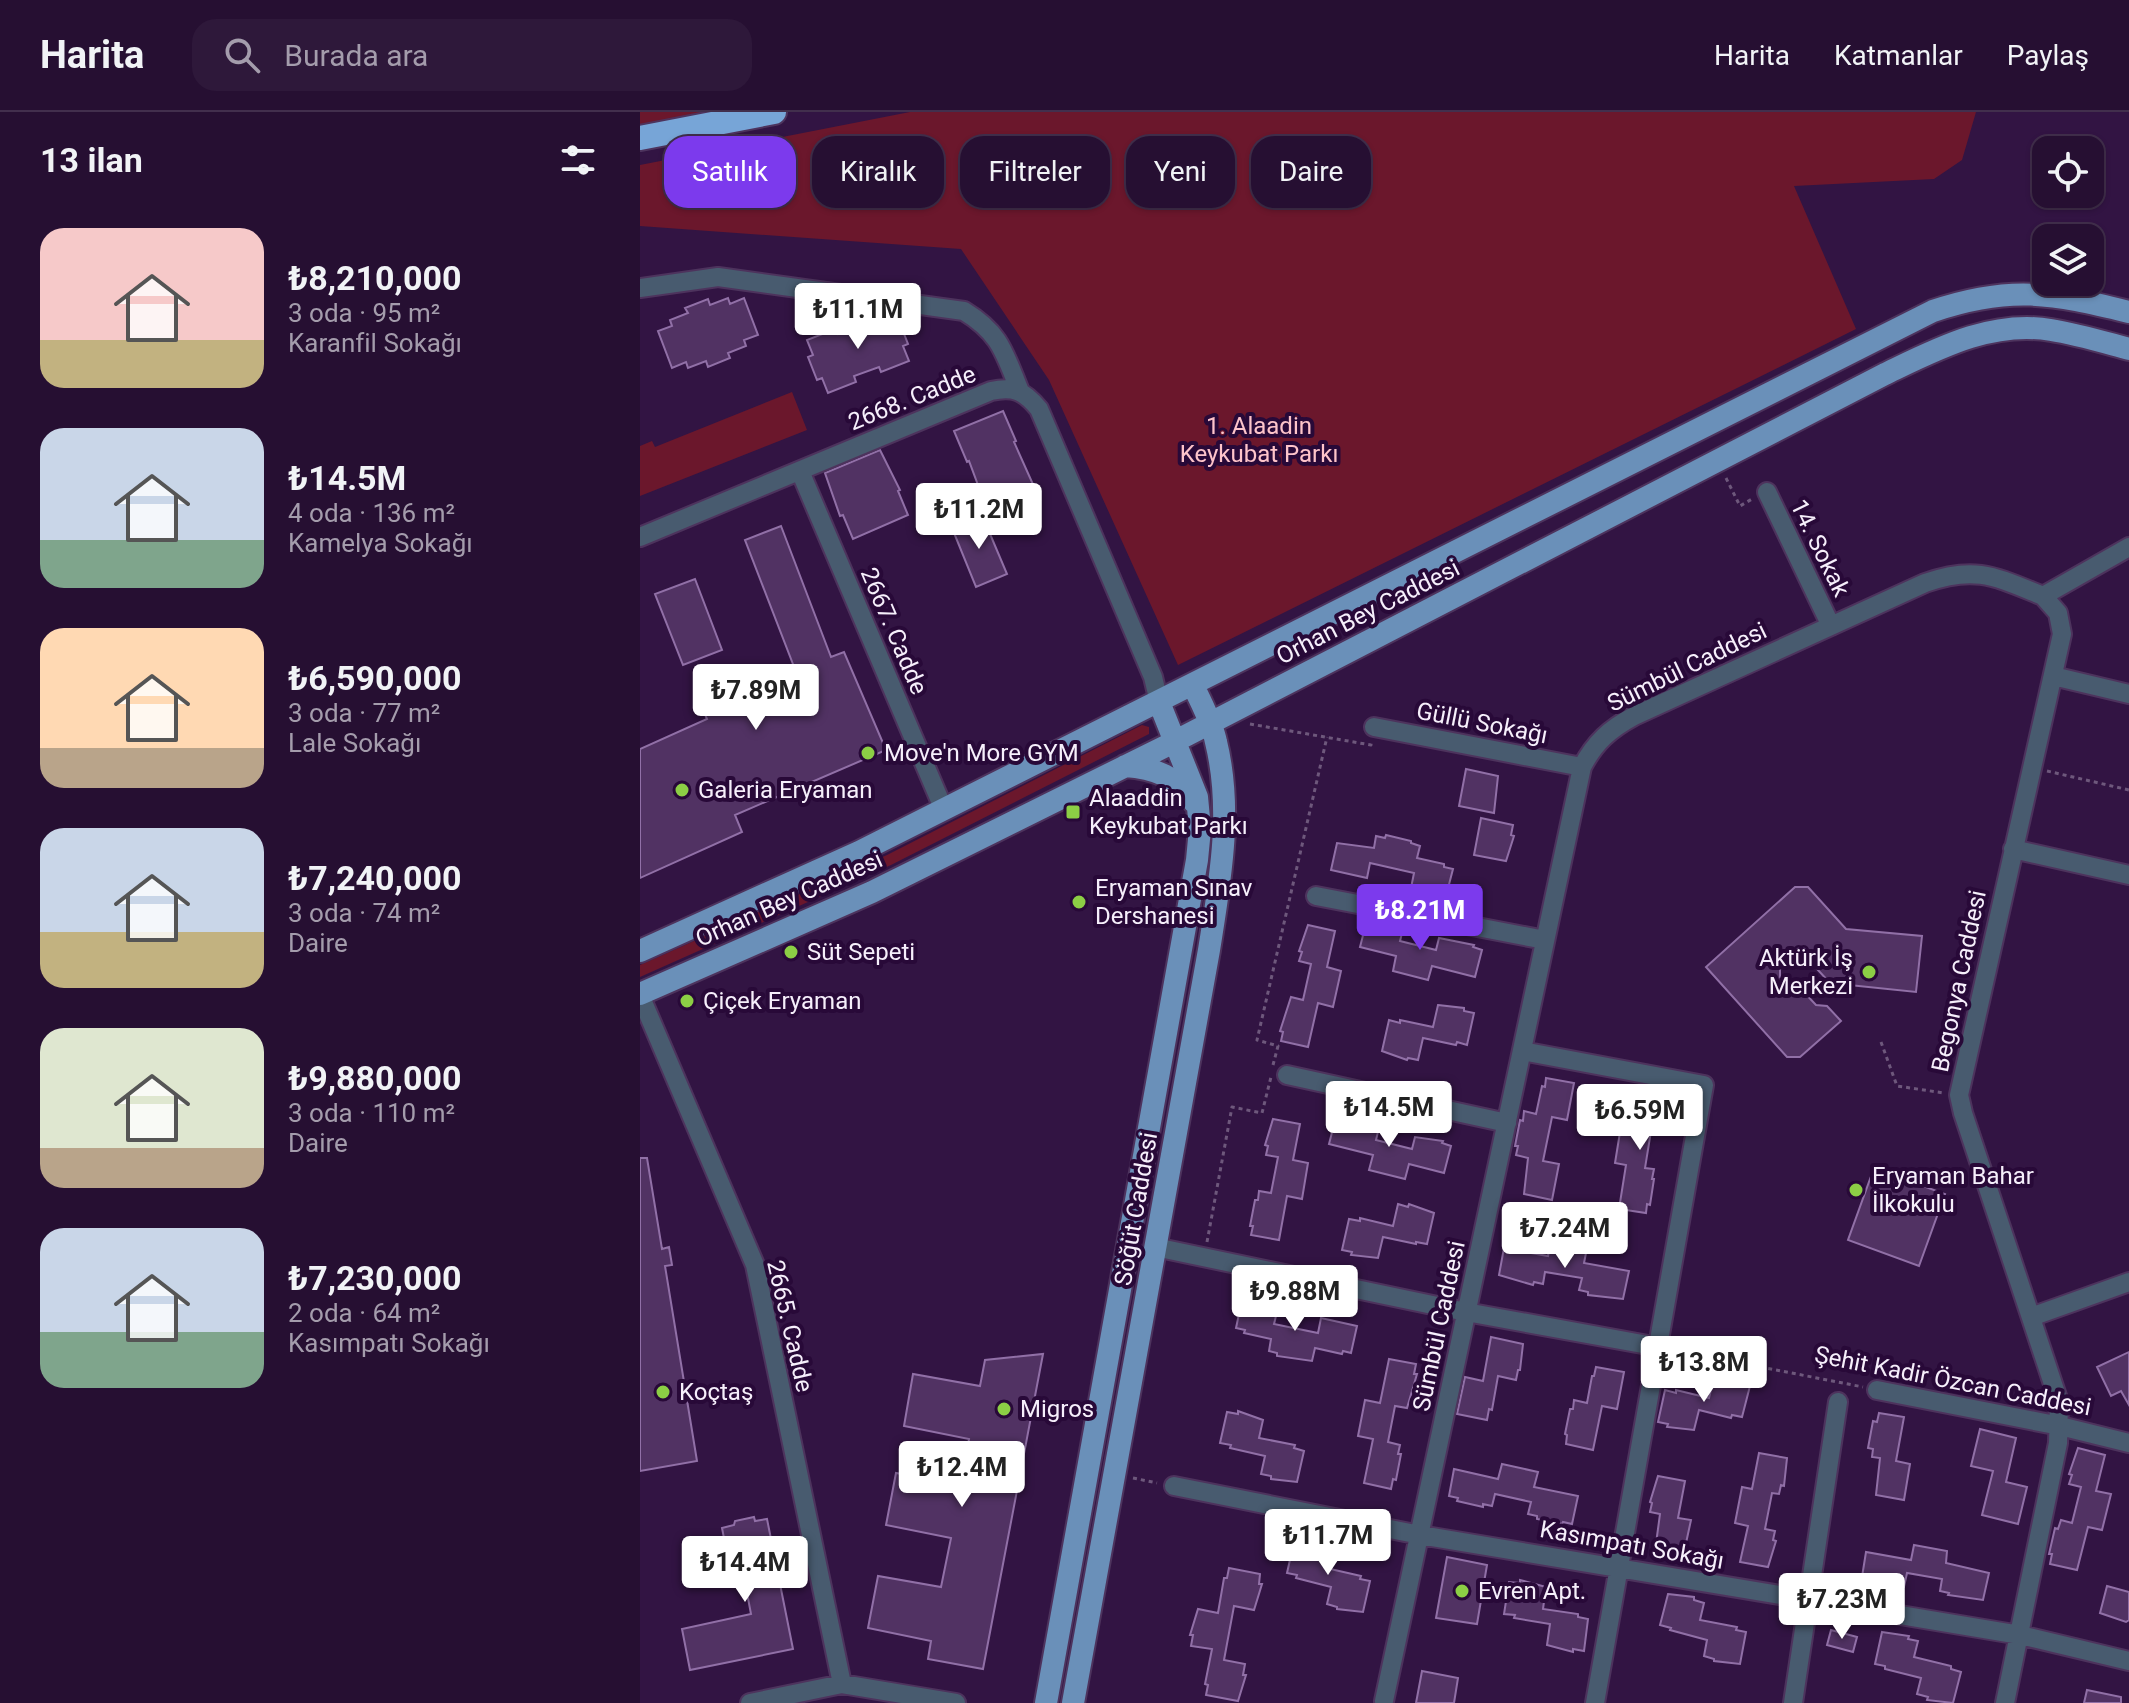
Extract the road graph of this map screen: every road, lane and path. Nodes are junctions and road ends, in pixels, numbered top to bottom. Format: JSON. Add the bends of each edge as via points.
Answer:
{"nodes":[{"id":1,"x":774,"y":112,"type":"edge"},
{"id":2,"x":640,"y":138,"type":"edge"},
{"id":3,"x":640,"y":288,"type":"edge"},
{"id":4,"x":2129,"y":312,"type":"edge"},
{"id":5,"x":2129,"y":349,"type":"edge"},
{"id":6,"x":1019,"y":389,"type":"junction"},
{"id":7,"x":1717,"y":461,"type":"junction"},
{"id":8,"x":800,"y":471,"type":"junction"},
{"id":9,"x":1767,"y":492,"type":"joint"},
{"id":10,"x":640,"y":537,"type":"edge"},
{"id":11,"x":2129,"y":547,"type":"edge"},
{"id":12,"x":2043,"y":596,"type":"junction"},
{"id":13,"x":1831,"y":626,"type":"junction"},
{"id":14,"x":2053,"y":676,"type":"junction"},
{"id":15,"x":1193,"y":685,"type":"junction"},
{"id":16,"x":2129,"y":694,"type":"edge"},
{"id":17,"x":1159,"y":702,"type":"junction"},
{"id":18,"x":1210,"y":724,"type":"junction"},
{"id":19,"x":1250,"y":724,"type":"dead end"},
{"id":20,"x":1374,"y":727,"type":"joint"},
{"id":21,"x":1327,"y":737,"type":"junction"},
{"id":22,"x":1175,"y":741,"type":"junction"},
{"id":23,"x":1124,"y":766,"type":"junction"},
{"id":24,"x":1582,"y":767,"type":"junction"},
{"id":25,"x":2031,"y":767,"type":"junction"},
{"id":26,"x":2129,"y":790,"type":"edge"},
{"id":27,"x":944,"y":810,"type":"junction"},
{"id":28,"x":1199,"y":810,"type":"junction"},
{"id":29,"x":2013,"y":849,"type":"junction"},
{"id":30,"x":2129,"y":875,"type":"edge"},
{"id":31,"x":1316,"y":896,"type":"dead end"},
{"id":32,"x":1545,"y":940,"type":"junction"},
{"id":33,"x":640,"y":951,"type":"edge"},
{"id":34,"x":640,"y":994,"type":"edge"},
{"id":35,"x":1881,"y":1042,"type":"dead end"},
{"id":36,"x":1522,"y":1051,"type":"junction"},
{"id":37,"x":1287,"y":1075,"type":"dead end"},
{"id":38,"x":1959,"y":1095,"type":"junction"},
{"id":39,"x":1507,"y":1123,"type":"junction"},
{"id":40,"x":1155,"y":1247,"type":"junction"},
{"id":41,"x":1204,"y":1257,"type":"junction"},
{"id":42,"x":2129,"y":1282,"type":"edge"},
{"id":43,"x":1466,"y":1312,"type":"junction"},
{"id":44,"x":2031,"y":1317,"type":"junction"},
{"id":45,"x":1659,"y":1347,"type":"junction"},
{"id":46,"x":1877,"y":1390,"type":"joint"},
{"id":47,"x":1838,"y":1402,"type":"dead end"},
{"id":48,"x":2060,"y":1426,"type":"junction"},
{"id":49,"x":2129,"y":1443,"type":"edge"},
{"id":50,"x":1114,"y":1474,"type":"junction"},
{"id":51,"x":1174,"y":1486,"type":"joint"},
{"id":52,"x":1420,"y":1535,"type":"junction"},
{"id":53,"x":1619,"y":1567,"type":"junction"},
{"id":54,"x":1808,"y":1600,"type":"junction"},
{"id":55,"x":2020,"y":1635,"type":"junction"},
{"id":56,"x":2129,"y":1661,"type":"edge"},
{"id":57,"x":842,"y":1684,"type":"junction"},
{"id":58,"x":1384,"y":1701,"type":"dead end"},
{"id":59,"x":750,"y":1703,"type":"edge"},
{"id":60,"x":956,"y":1703,"type":"edge"},
{"id":61,"x":1046,"y":1703,"type":"edge"},
{"id":62,"x":1073,"y":1703,"type":"edge"},
{"id":63,"x":1595,"y":1703,"type":"edge"},
{"id":64,"x":1793,"y":1703,"type":"edge"},
{"id":65,"x":2005,"y":1703,"type":"edge"}],
"edges":[{"from":1,"to":2,"type":"highway"},
{"from":3,"to":6,"type":"street","via":[[718,277],[964,311],[985,324],[1000,343]]},
{"from":4,"to":15,"type":"main road","name":"Orhan Bey Caddesi","via":[[2078,299],[2020,293],[1933,311]]},
{"from":5,"to":7,"type":"main road","name":"Orhan Bey Caddesi","via":[[2049,330],[1984,333],[1895,369]]},
{"from":6,"to":8,"type":"street","name":"2668. Cadde","via":[[991,391]]},
{"from":6,"to":17,"type":"street","via":[[1039,409]]},
{"from":7,"to":9,"type":"path","via":[[1740,506]]},
{"from":7,"to":18,"type":"main road","name":"Orhan Bey Caddesi"},
{"from":8,"to":10,"type":"street","name":"2668. Cadde"},
{"from":8,"to":27,"type":"street","name":"2667. Cadde"},
{"from":9,"to":13,"type":"street","name":"14. Sokak"},
{"from":11,"to":12,"type":"street"},
{"from":12,"to":13,"type":"street","name":"Sümbül Caddesi","via":[[1991,576],[1959,573]]},
{"from":12,"to":14,"type":"street","name":"Begonya Caddesi","via":[[2061,623]]},
{"from":13,"to":24,"type":"street","name":"Sümbül Caddesi","via":[[1616,725]]},
{"from":14,"to":16,"type":"street"},
{"from":14,"to":25,"type":"street","name":"Begonya Caddesi"},
{"from":15,"to":17,"type":"main road","name":"Orhan Bey Caddesi"},
{"from":15,"to":18,"type":"main road","name":"Söğüt Caddesi"},
{"from":17,"to":22,"type":"main road","name":"Söğüt Caddesi"},
{"from":17,"to":27,"type":"main road","name":"Orhan Bey Caddesi"},
{"from":18,"to":22,"type":"main road","name":"Orhan Bey Caddesi"},
{"from":18,"to":40,"type":"main road","name":"Söğüt Caddesi","via":[[1222,773],[1224,850]]},
{"from":19,"to":21,"type":"path"},
{"from":20,"to":21,"type":"path","via":[[1371,745]]},
{"from":20,"to":24,"type":"street","name":"Güllü Sokağı"},
{"from":21,"to":41,"type":"path","via":[[1257,1040],[1278,1046],[1269,1085],[1262,1113],[1232,1107]]},
{"from":22,"to":23,"type":"main road","name":"Orhan Bey Caddesi"},
{"from":22,"to":28,"type":"main road","name":"Söğüt Caddesi"},
{"from":23,"to":28,"type":"main road","via":[[1173,779]]},
{"from":23,"to":34,"type":"main road","name":"Orhan Bey Caddesi","via":[[872,892]]},
{"from":24,"to":32,"type":"street","name":"Sümbül Caddesi"},
{"from":25,"to":26,"type":"path"},
{"from":25,"to":29,"type":"street","name":"Begonya Caddesi"},
{"from":27,"to":33,"type":"main road","name":"Orhan Bey Caddesi"},
{"from":28,"to":61,"type":"main road","name":"Söğüt Caddesi","via":[[1189,910]]},
{"from":29,"to":30,"type":"street"},
{"from":29,"to":38,"type":"street","name":"Begonya Caddesi"},
{"from":31,"to":32,"type":"street"},
{"from":32,"to":36,"type":"street","name":"Sümbül Caddesi"},
{"from":34,"to":57,"type":"street","name":"2665. Cadde","via":[[755,1265]]},
{"from":35,"to":38,"type":"path","via":[[1897,1086]]},
{"from":36,"to":39,"type":"street","name":"Sümbül Caddesi"},
{"from":36,"to":45,"type":"street","via":[[1704,1085]]},
{"from":37,"to":39,"type":"street"},
{"from":38,"to":44,"type":"street","name":"Begonya Caddesi"},
{"from":39,"to":43,"type":"street","name":"Sümbül Caddesi"},
{"from":40,"to":41,"type":"street"},
{"from":40,"to":50,"type":"main road","name":"Söğüt Caddesi"},
{"from":41,"to":43,"type":"street"},
{"from":42,"to":44,"type":"street"},
{"from":43,"to":45,"type":"street"},
{"from":43,"to":52,"type":"street","name":"Sümbül Caddesi"},
{"from":44,"to":48,"type":"street","name":"Begonya Caddesi","via":[[2056,1389]]},
{"from":45,"to":46,"type":"path","name":"Şehit Kadir Özcan Caddesi"},
{"from":45,"to":53,"type":"street"},
{"from":46,"to":48,"type":"street","name":"Şehit Kadir Özcan Caddesi"},
{"from":47,"to":54,"type":"street"},
{"from":48,"to":49,"type":"street","name":"Şehit Kadir Özcan Caddesi"},
{"from":48,"to":55,"type":"street","name":"Begonya Caddesi"},
{"from":50,"to":51,"type":"path"},
{"from":50,"to":62,"type":"main road","name":"Söğüt Caddesi"},
{"from":51,"to":52,"type":"street","name":"Kasımpatı Sokağı"},
{"from":52,"to":53,"type":"street","name":"Kasımpatı Sokağı"},
{"from":52,"to":58,"type":"street","name":"Sümbül Caddesi"},
{"from":53,"to":54,"type":"street","name":"Kasımpatı Sokağı"},
{"from":53,"to":63,"type":"street"},
{"from":54,"to":55,"type":"street","name":"Kasımpatı Sokağı"},
{"from":54,"to":64,"type":"street"},
{"from":55,"to":56,"type":"street","name":"Kasımpatı Sokağı"},
{"from":55,"to":65,"type":"street","name":"Begonya Caddesi"},
{"from":57,"to":59,"type":"street"},
{"from":57,"to":60,"type":"street"}]}
